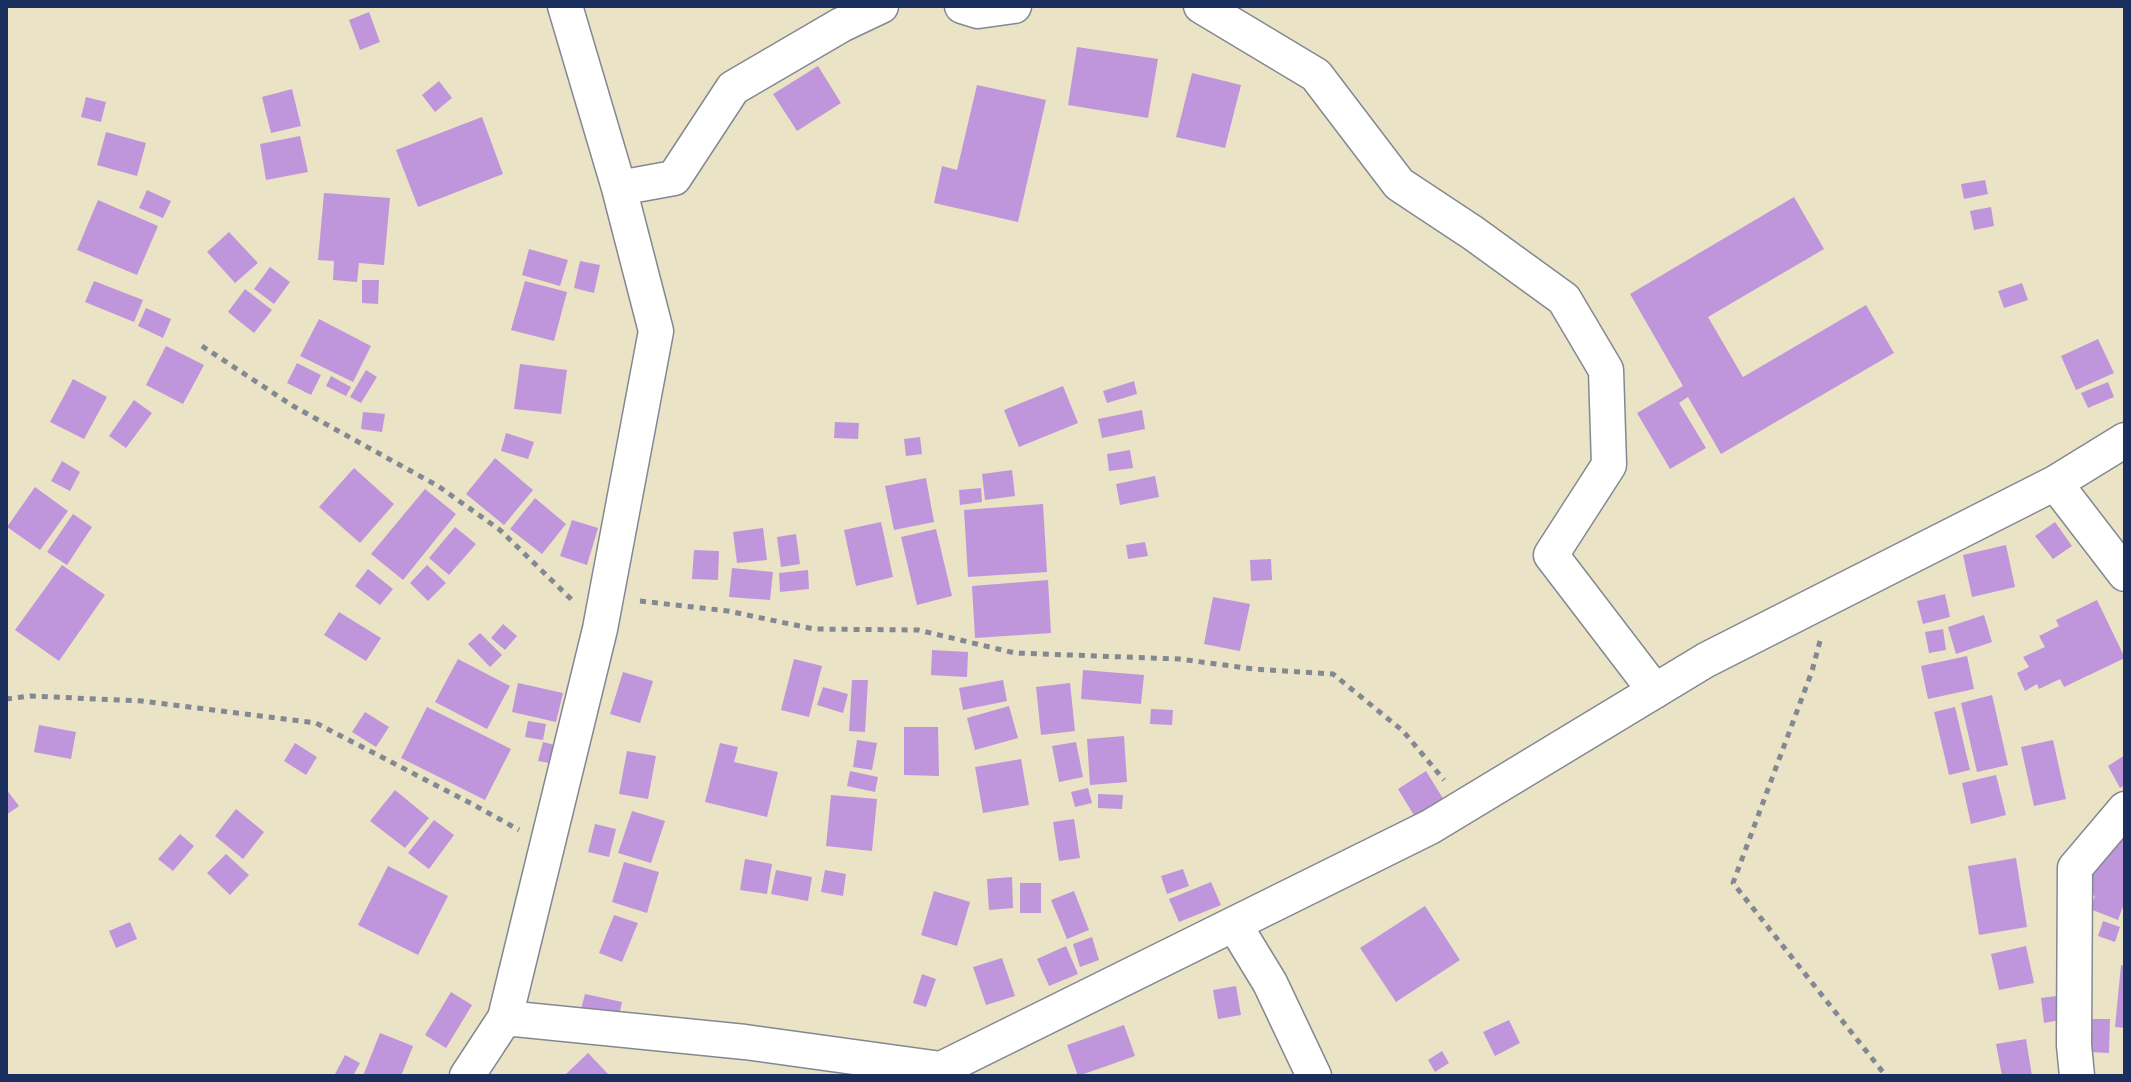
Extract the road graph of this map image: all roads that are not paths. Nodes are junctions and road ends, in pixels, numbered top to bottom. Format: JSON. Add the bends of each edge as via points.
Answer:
{"nodes":[{"id":1,"x":565,"y":6,"type":"edge"},
{"id":2,"x":881,"y":6,"type":"edge"},
{"id":3,"x":962,"y":6,"type":"edge"},
{"id":4,"x":1014,"y":6,"type":"edge"},
{"id":5,"x":1201,"y":6,"type":"edge"},
{"id":6,"x":619,"y":188,"type":"junction"},
{"id":7,"x":2125,"y":440,"type":"edge"},
{"id":8,"x":2055,"y":483,"type":"junction"},
{"id":9,"x":2125,"y":574,"type":"edge"},
{"id":10,"x":1655,"y":691,"type":"junction"},
{"id":11,"x":2125,"y":809,"type":"edge"},
{"id":12,"x":1234,"y":924,"type":"junction"},
{"id":13,"x":505,"y":1018,"type":"junction"},
{"id":14,"x":950,"y":1073,"type":"edge"},
{"id":15,"x":467,"y":1076,"type":"edge"},
{"id":16,"x":1314,"y":1076,"type":"edge"},
{"id":17,"x":2077,"y":1076,"type":"edge"}],
"edges":[{"from":1,"to":6,"type":"street"},
{"from":2,"to":6,"type":"street","via":[[733,88],[674,178]]},
{"from":3,"to":4,"type":"street","via":[[978,11]]},
{"from":5,"to":10,"type":"street","via":[[1316,75],[1399,184],[1564,299],[1606,370],[1609,465],[1551,555]]},
{"from":6,"to":13,"type":"street","via":[[656,331],[604,613]]},
{"from":7,"to":8,"type":"street"},
{"from":8,"to":9,"type":"street"},
{"from":8,"to":10,"type":"street"},
{"from":10,"to":12,"type":"street","via":[[1430,827]]},
{"from":11,"to":17,"type":"street","via":[[2075,868]]},
{"from":12,"to":14,"type":"street"},
{"from":12,"to":16,"type":"street","via":[[1270,983]]},
{"from":13,"to":14,"type":"street","via":[[745,1042]]},
{"from":13,"to":15,"type":"street"}]}
